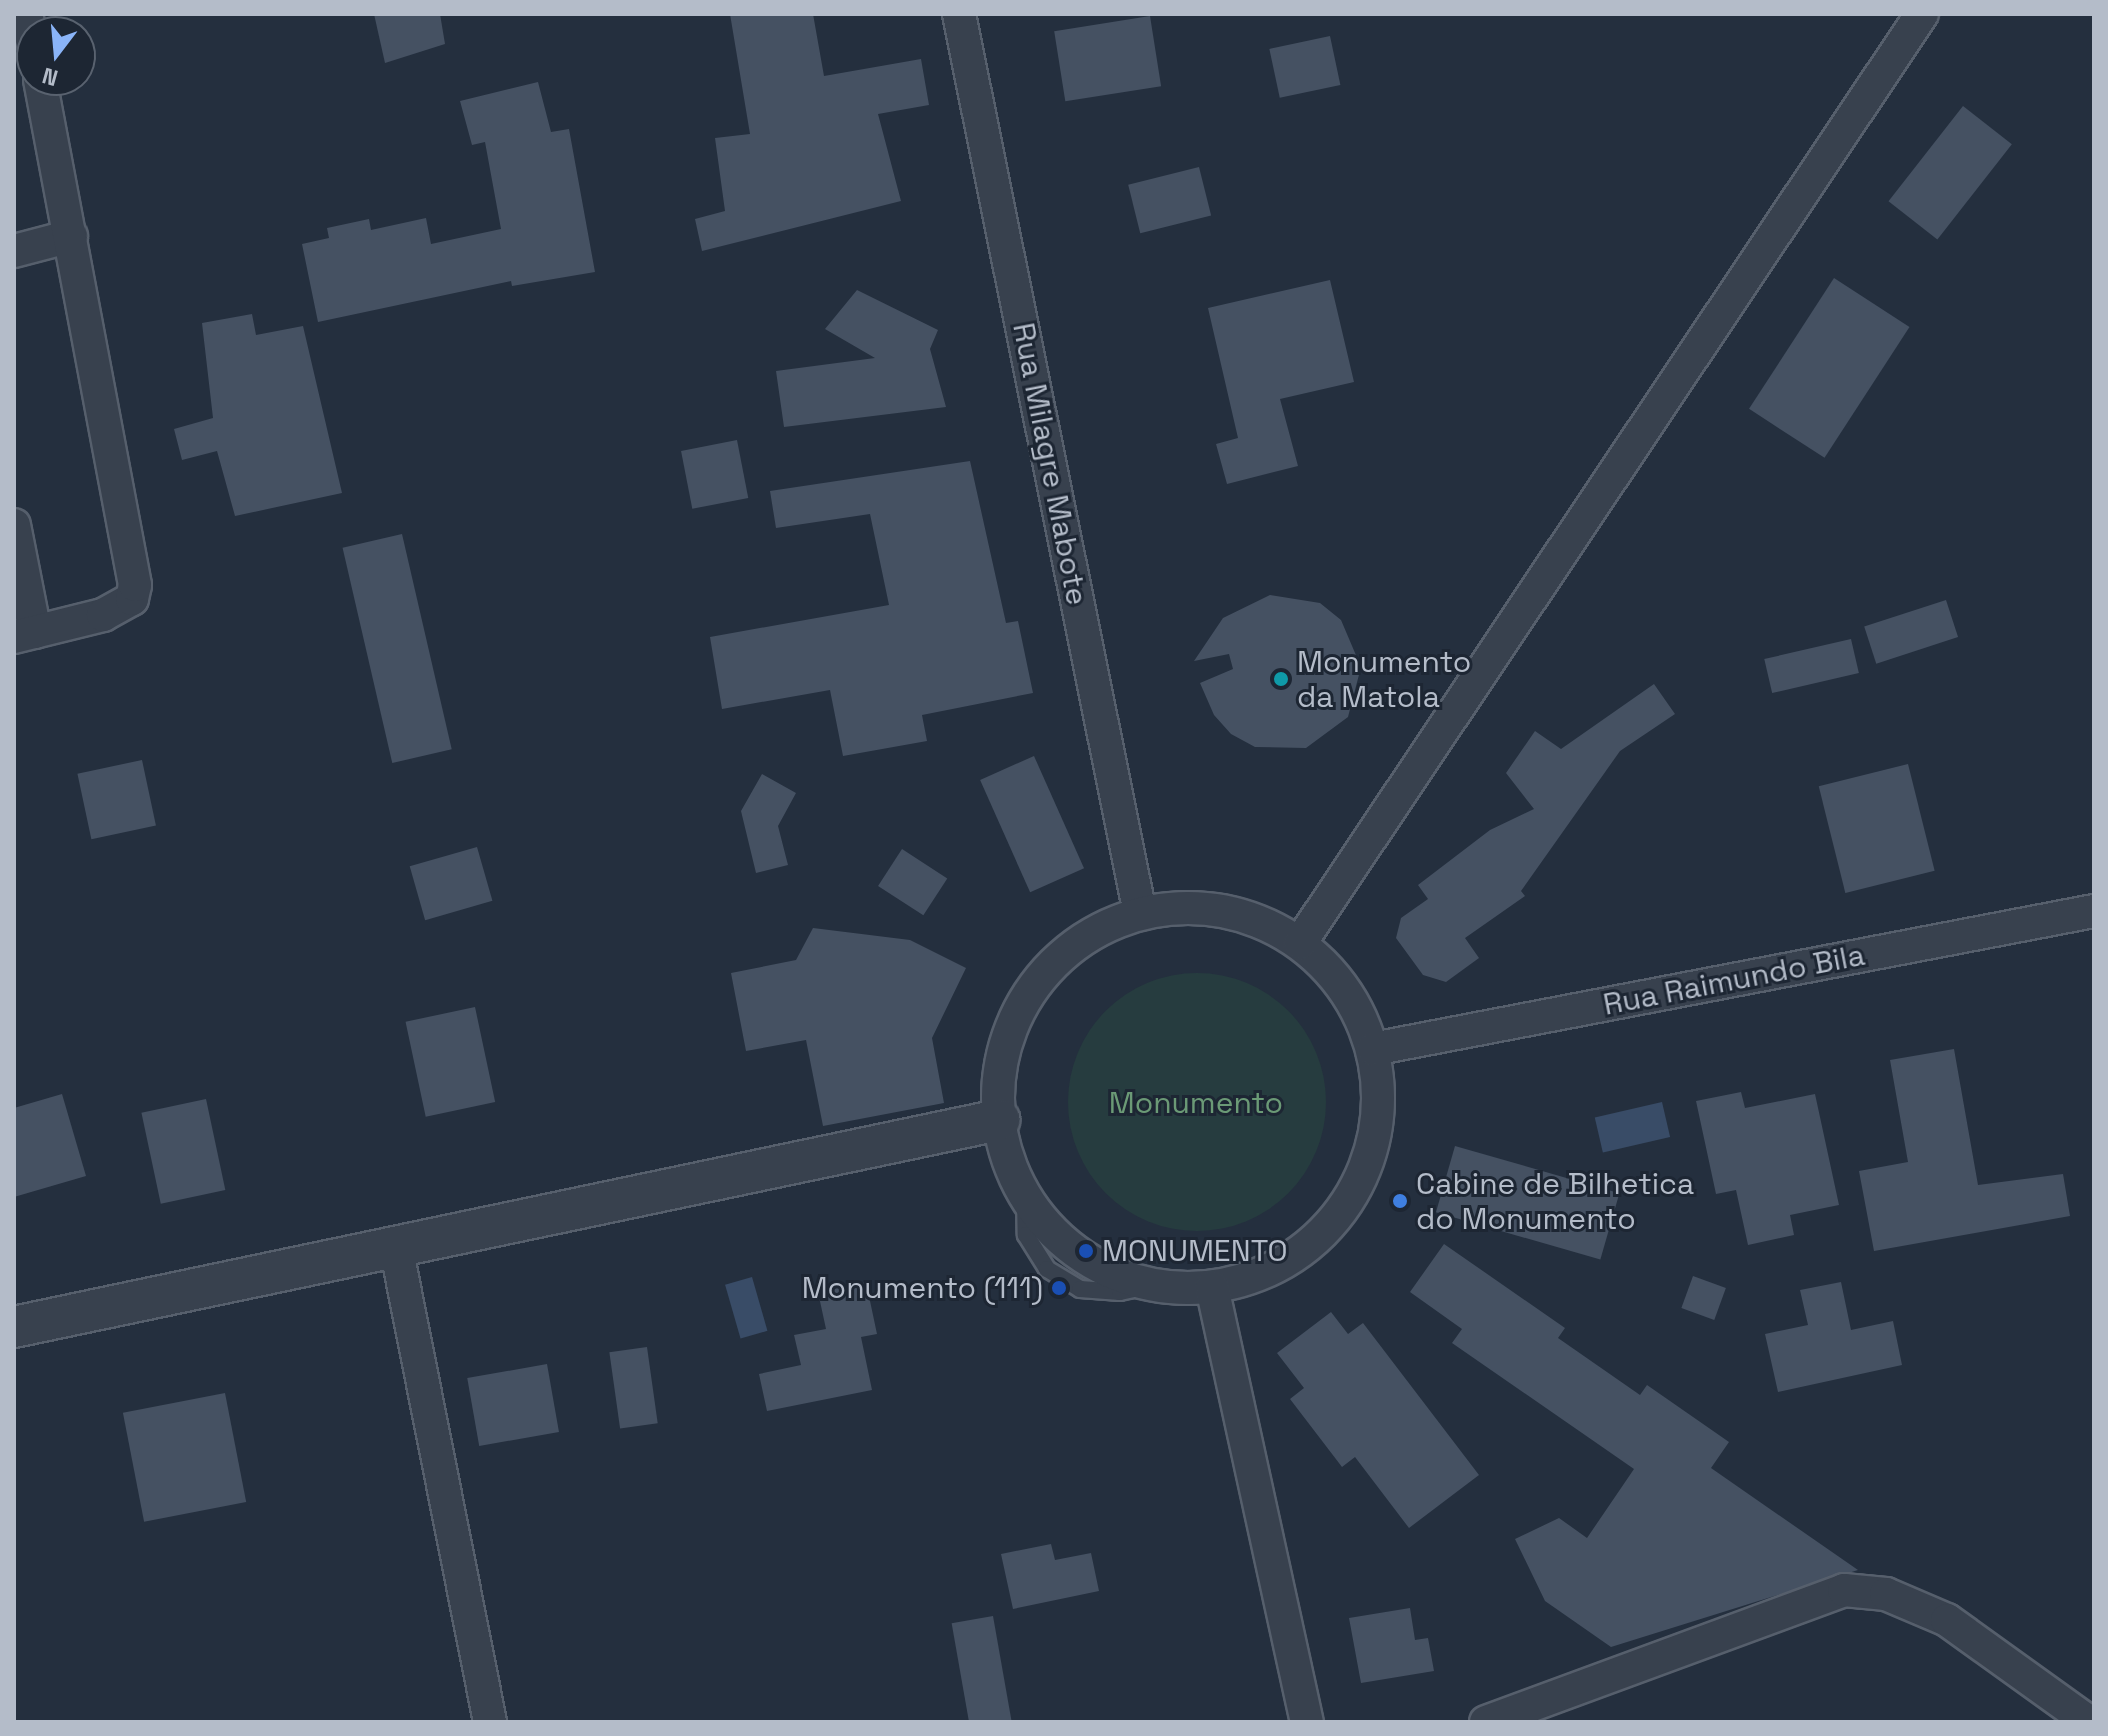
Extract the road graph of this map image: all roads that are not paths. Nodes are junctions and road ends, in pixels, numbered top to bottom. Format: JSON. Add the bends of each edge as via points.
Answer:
{"nodes":[{"id":1,"x":959,"y":14,"type":"edge"},
{"id":2,"x":1922,"y":14,"type":"edge"},
{"id":3,"x":43,"y":96,"type":"edge"},
{"id":4,"x":71,"y":236,"type":"junction"},
{"id":5,"x":14,"y":251,"type":"edge"},
{"id":6,"x":14,"y":525,"type":"edge"},
{"id":7,"x":25,"y":634,"type":"edge"},
{"id":8,"x":2094,"y":911,"type":"edge"},
{"id":9,"x":1140,"y":913,"type":"junction"},
{"id":10,"x":1300,"y":943,"type":"junction"},
{"id":11,"x":1373,"y":1049,"type":"junction"},
{"id":12,"x":999,"y":1120,"type":"junction"},
{"id":13,"x":396,"y":1247,"type":"junction"},
{"id":14,"x":1212,"y":1287,"type":"junction"},
{"id":15,"x":14,"y":1327,"type":"edge"},
{"id":16,"x":490,"y":1722,"type":"edge"},
{"id":17,"x":1307,"y":1722,"type":"edge"},
{"id":18,"x":1486,"y":1722,"type":"edge"},
{"id":19,"x":2089,"y":1722,"type":"edge"}],
"edges":[{"from":1,"to":9,"type":"street","name":"Rua Milagre Mabote"},
{"from":2,"to":10,"type":"street"},
{"from":3,"to":4,"type":"street"},
{"from":4,"to":5,"type":"street"},
{"from":4,"to":7,"type":"street","via":[[135,585],[132,599],[103,615]]},
{"from":6,"to":7,"type":"street"},
{"from":8,"to":11,"type":"street","name":"Rua Raimundo Bila"},
{"from":9,"to":10,"type":"street","via":[[1195,907],[1250,917]]},
{"from":9,"to":12,"type":"street","via":[[1090,934],[1047,969],[1024,1002],[1000,1065]]},
{"from":10,"to":11,"type":"street","via":[[1346,989]]},
{"from":11,"to":14,"type":"street","via":[[1380,1102],[1371,1155],[1348,1204],[1311,1244],[1265,1273]]},
{"from":12,"to":13,"type":"street"},
{"from":12,"to":14,"type":"street","via":[[1025,1196],[1080,1254],[1154,1285]]},
{"from":13,"to":15,"type":"street"},
{"from":13,"to":16,"type":"street"},
{"from":14,"to":17,"type":"street"},
{"from":18,"to":19,"type":"street","via":[[1844,1590],[1886,1594],[1947,1620]]}]}
